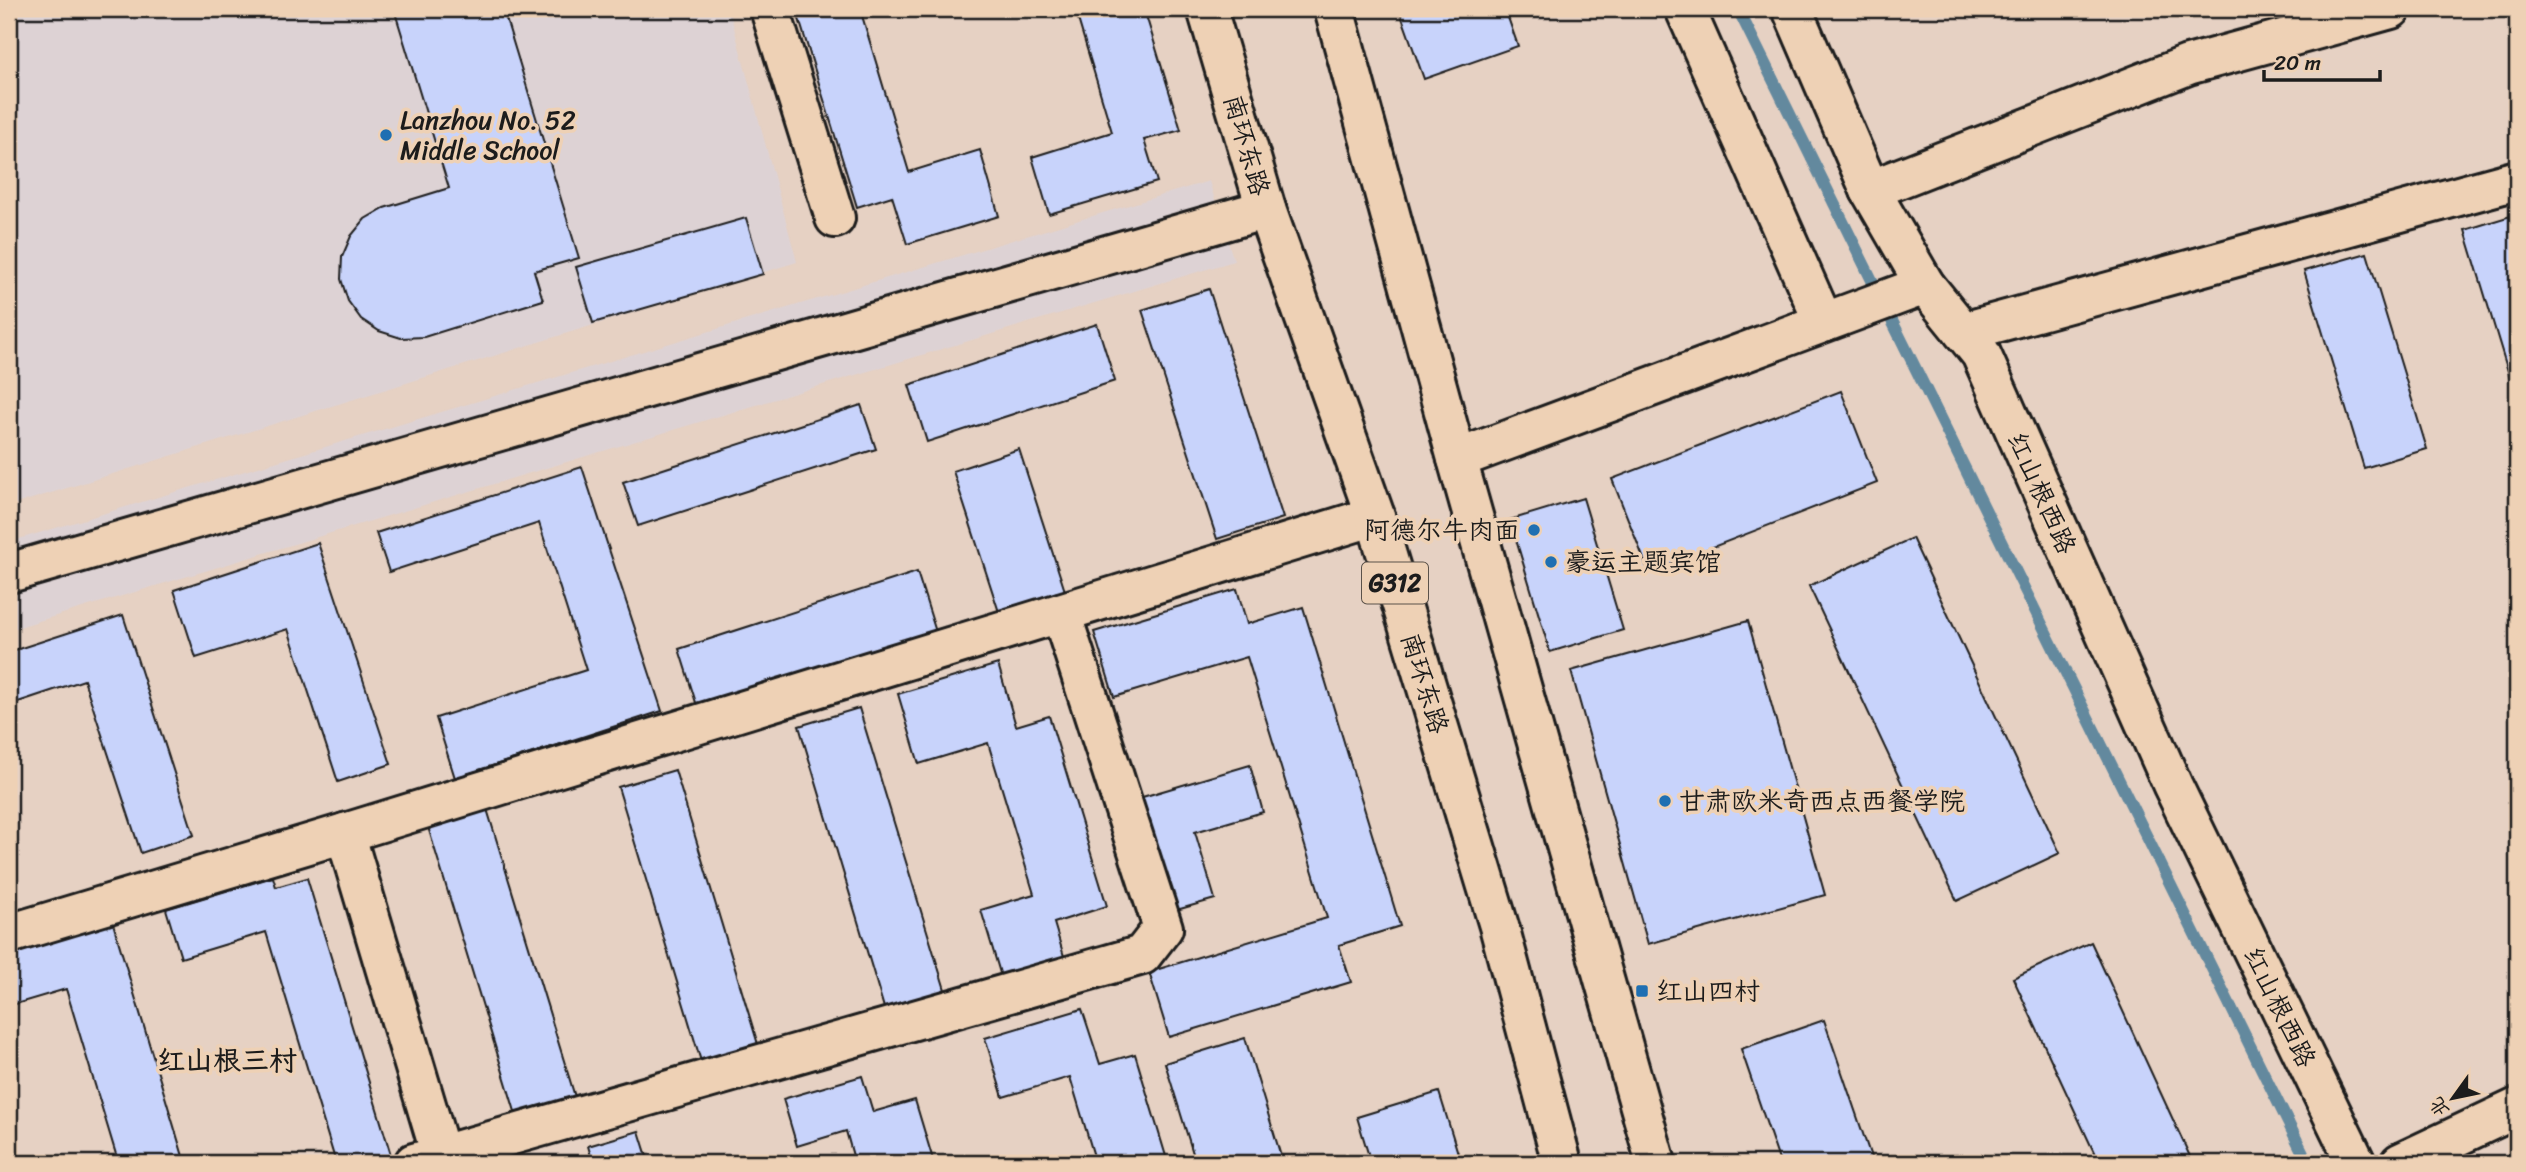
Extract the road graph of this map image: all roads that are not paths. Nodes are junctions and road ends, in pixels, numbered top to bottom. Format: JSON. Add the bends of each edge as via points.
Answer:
{"nodes":[{"id":1,"x":770,"y":9,"type":"edge"},
{"id":2,"x":1207,"y":9,"type":"edge"},
{"id":3,"x":1334,"y":9,"type":"edge"},
{"id":4,"x":1685,"y":9,"type":"edge"},
{"id":5,"x":1792,"y":9,"type":"edge"},
{"id":6,"x":2390,"y":9,"type":"edge"},
{"id":7,"x":2517,"y":180,"type":"edge"},
{"id":8,"x":1870,"y":190,"type":"junction"},
{"id":9,"x":1266,"y":209,"type":"junction"},
{"id":10,"x":835,"y":218,"type":"dead end"},
{"id":11,"x":1893,"y":297,"type":"junction"},
{"id":12,"x":1823,"y":321,"type":"junction"},
{"id":13,"x":1964,"y":332,"type":"junction"},
{"id":14,"x":1457,"y":459,"type":"junction"},
{"id":15,"x":1375,"y":516,"type":"junction"},
{"id":16,"x":9,"y":573,"type":"edge"},
{"id":17,"x":1061,"y":613,"type":"junction"},
{"id":18,"x":345,"y":833,"type":"junction"},
{"id":19,"x":9,"y":933,"type":"edge"},
{"id":20,"x":2517,"y":1108,"type":"edge"},
{"id":21,"x":427,"y":1159,"type":"edge"},
{"id":22,"x":1562,"y":1163,"type":"edge"},
{"id":23,"x":1656,"y":1163,"type":"edge"},
{"id":24,"x":2356,"y":1163,"type":"edge"},
{"id":25,"x":2400,"y":1163,"type":"edge"}],
"edges":[{"from":1,"to":10,"type":"main road"},
{"from":2,"to":9,"type":"main road","name":"南环东路","number":"G312"},
{"from":3,"to":14,"type":"main road"},
{"from":4,"to":12,"type":"main road"},
{"from":5,"to":8,"type":"main road","name":"红山根西路"},
{"from":6,"to":8,"type":"main road","via":[[2188,65]]},
{"from":7,"to":13,"type":"main road"},
{"from":8,"to":11,"type":"main road","name":"红山根西路"},
{"from":9,"to":15,"type":"main road","name":"南环东路","number":"G312"},
{"from":9,"to":16,"type":"main road"},
{"from":11,"to":12,"type":"main road"},
{"from":11,"to":13,"type":"main road","name":"红山根西路"},
{"from":12,"to":14,"type":"main road"},
{"from":13,"to":24,"type":"main road","name":"红山根西路","via":[[1981,354],[2173,786]]},
{"from":14,"to":23,"type":"main road"},
{"from":15,"to":17,"type":"main road"},
{"from":15,"to":22,"type":"main road","name":"南环东路","number":"G312","via":[[1499,926]]},
{"from":17,"to":18,"type":"main road"},
{"from":17,"to":21,"type":"main road","via":[[1163,929],[1142,955]]},
{"from":18,"to":19,"type":"main road"},
{"from":18,"to":21,"type":"main road"},
{"from":20,"to":25,"type":"main road"}]}
